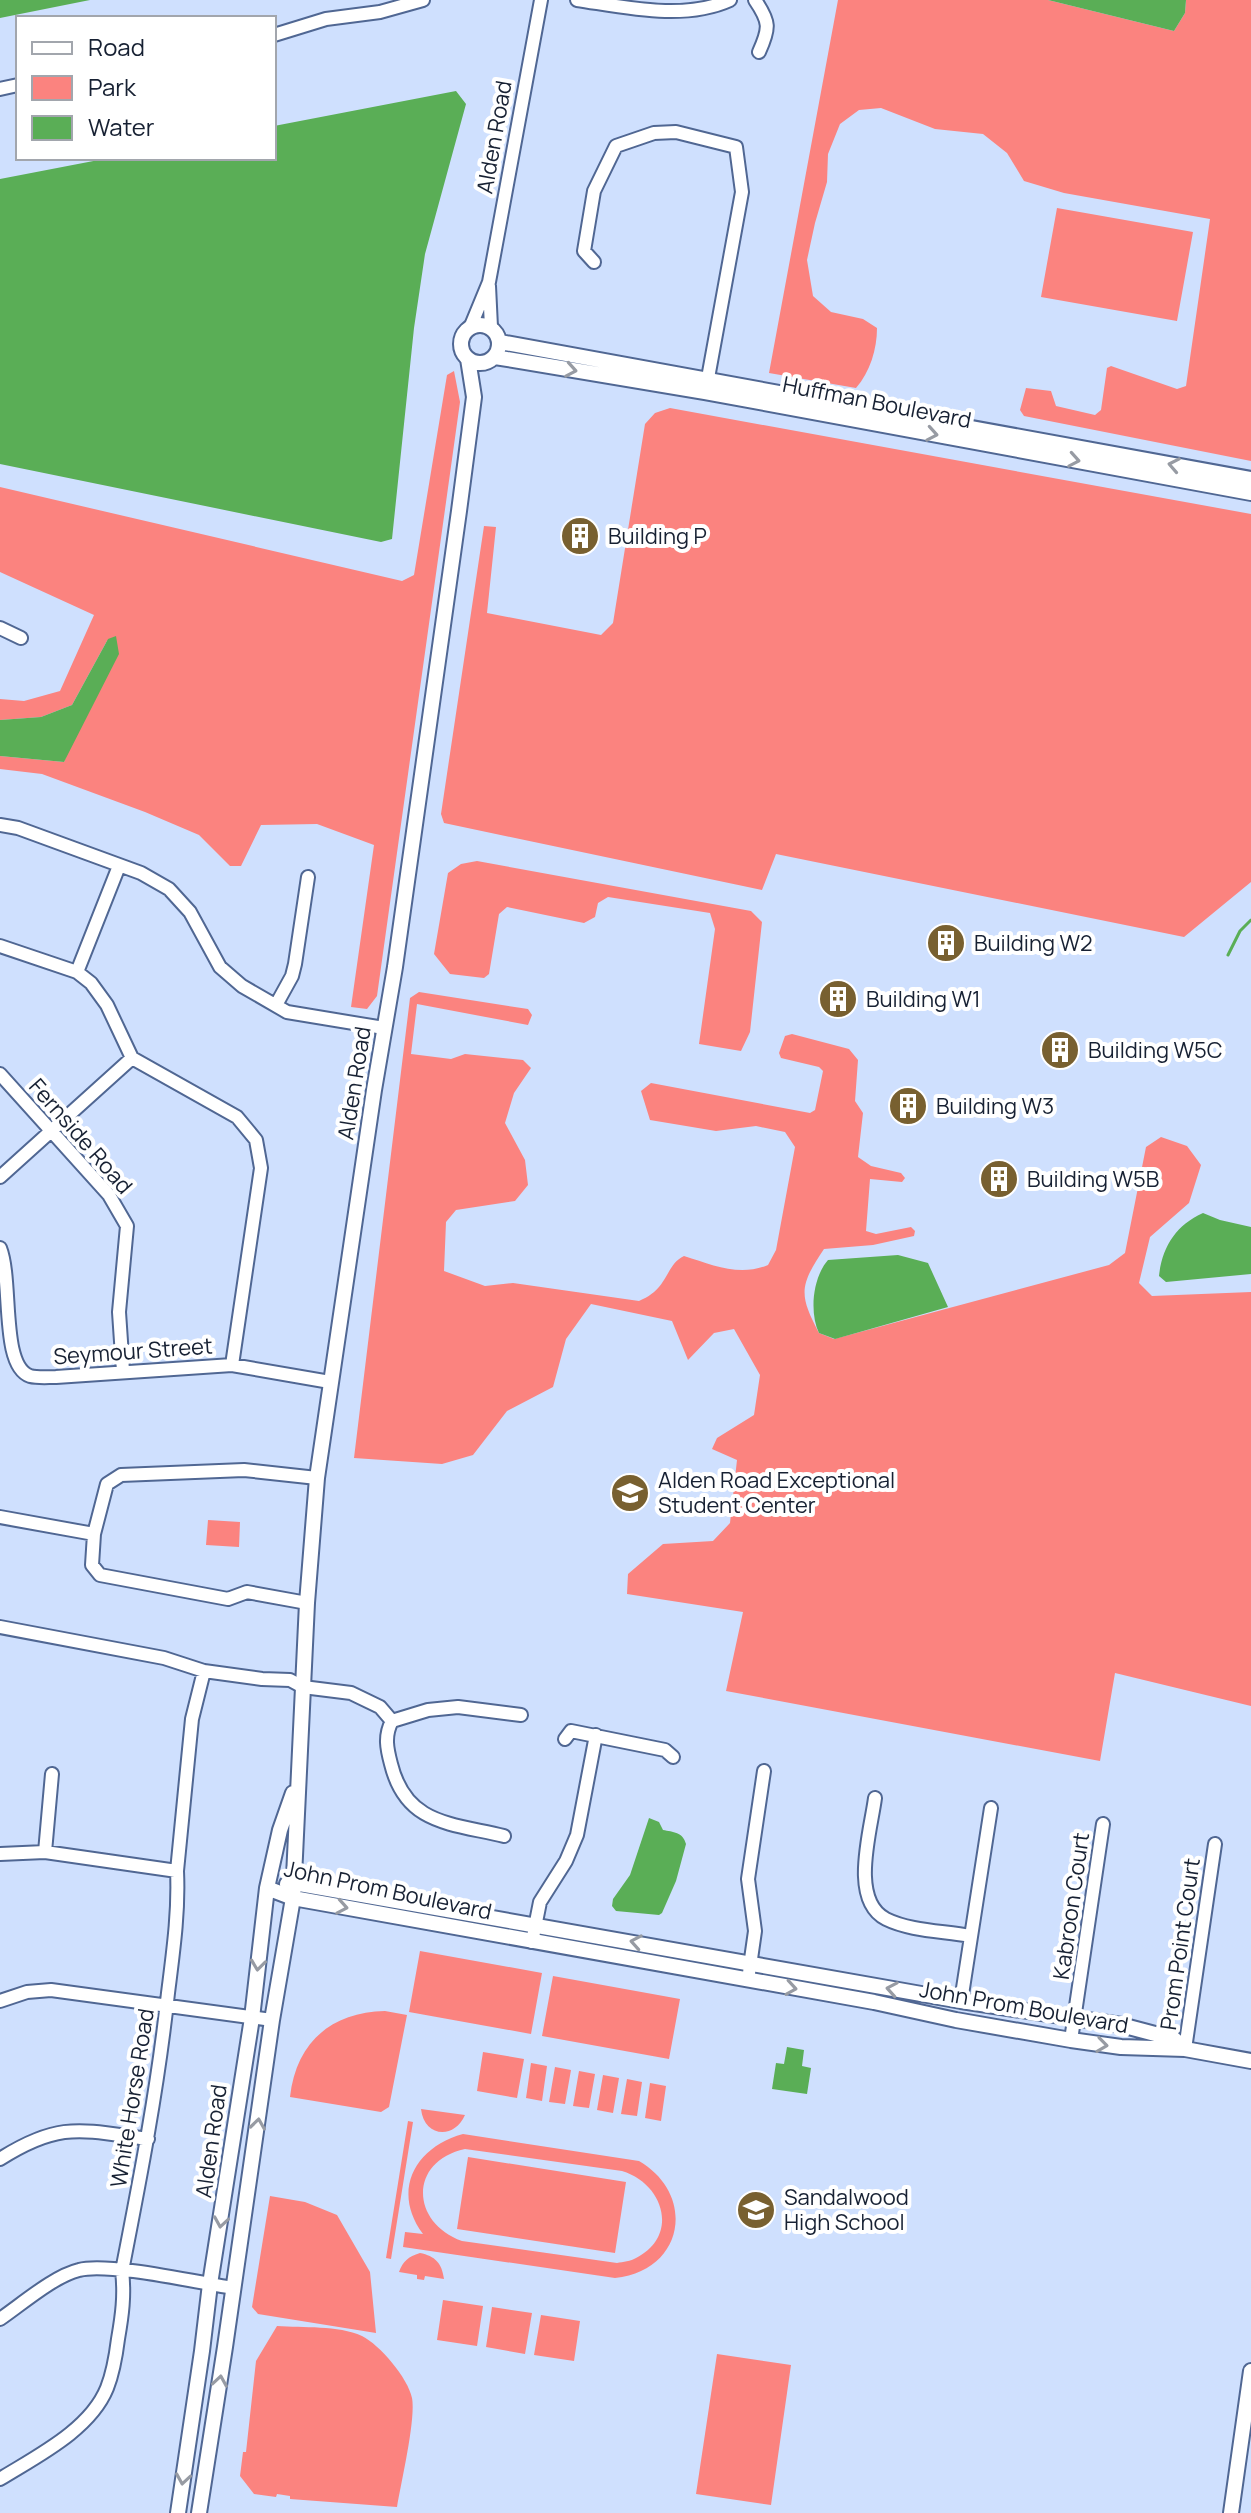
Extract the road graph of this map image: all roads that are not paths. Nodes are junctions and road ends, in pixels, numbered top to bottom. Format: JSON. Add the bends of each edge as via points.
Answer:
{"nodes":[{"id":1,"x":423,"y":0,"type":"edge"},
{"id":2,"x":541,"y":0,"type":"edge"},
{"id":3,"x":577,"y":0,"type":"edge"},
{"id":4,"x":730,"y":0,"type":"edge"},
{"id":5,"x":755,"y":0,"type":"edge"},
{"id":6,"x":276,"y":34,"type":"edge"},
{"id":7,"x":759,"y":52,"type":"dead end"},
{"id":8,"x":594,"y":262,"type":"dead end"},
{"id":9,"x":489,"y":282,"type":"junction"},
{"id":10,"x":491,"y":327,"type":"junction"},
{"id":11,"x":470,"y":328,"type":"junction"},
{"id":12,"x":495,"y":353,"type":"junction"},
{"id":13,"x":468,"y":359,"type":"junction"},
{"id":14,"x":706,"y":386,"type":"junction"},
{"id":15,"x":474,"y":397,"type":"junction"},
{"id":16,"x":1251,"y":479,"type":"edge"},
{"id":17,"x":1251,"y":493,"type":"edge"},
{"id":18,"x":0,"y":628,"type":"edge"},
{"id":19,"x":21,"y":638,"type":"dead end"},
{"id":20,"x":0,"y":825,"type":"edge"},
{"id":21,"x":119,"y":866,"type":"junction"},
{"id":22,"x":308,"y":877,"type":"dead end"},
{"id":23,"x":0,"y":946,"type":"edge"},
{"id":24,"x":77,"y":972,"type":"junction"},
{"id":25,"x":276,"y":1005,"type":"junction"},
{"id":26,"x":384,"y":1028,"type":"junction"},
{"id":27,"x":132,"y":1058,"type":"junction"},
{"id":28,"x":0,"y":1074,"type":"edge"},
{"id":29,"x":50,"y":1131,"type":"junction"},
{"id":30,"x":0,"y":1177,"type":"edge"},
{"id":31,"x":0,"y":1248,"type":"edge"},
{"id":32,"x":232,"y":1365,"type":"junction"},
{"id":33,"x":123,"y":1371,"type":"junction"},
{"id":34,"x":330,"y":1382,"type":"junction"},
{"id":35,"x":317,"y":1478,"type":"junction"},
{"id":36,"x":0,"y":1517,"type":"edge"},
{"id":37,"x":94,"y":1534,"type":"junction"},
{"id":38,"x":307,"y":1603,"type":"junction"},
{"id":39,"x":0,"y":1627,"type":"edge"},
{"id":40,"x":204,"y":1671,"type":"junction"},
{"id":41,"x":303,"y":1687,"type":"junction"},
{"id":42,"x":521,"y":1715,"type":"dead end"},
{"id":43,"x":392,"y":1721,"type":"junction"},
{"id":44,"x":596,"y":1735,"type":"junction"},
{"id":45,"x":565,"y":1739,"type":"dead end"},
{"id":46,"x":673,"y":1757,"type":"dead end"},
{"id":47,"x":764,"y":1771,"type":"dead end"},
{"id":48,"x":52,"y":1774,"type":"dead end"},
{"id":49,"x":298,"y":1778,"type":"junction"},
{"id":50,"x":875,"y":1798,"type":"dead end"},
{"id":51,"x":991,"y":1808,"type":"dead end"},
{"id":52,"x":1103,"y":1824,"type":"dead end"},
{"id":53,"x":504,"y":1836,"type":"dead end"},
{"id":54,"x":1215,"y":1844,"type":"dead end"},
{"id":55,"x":45,"y":1852,"type":"junction"},
{"id":56,"x":0,"y":1854,"type":"edge"},
{"id":57,"x":177,"y":1871,"type":"junction"},
{"id":58,"x":267,"y":1888,"type":"junction"},
{"id":59,"x":294,"y":1891,"type":"junction"},
{"id":60,"x":535,"y":1924,"type":"junction"},
{"id":61,"x":970,"y":1936,"type":"junction"},
{"id":62,"x":532,"y":1942,"type":"junction"},
{"id":63,"x":751,"y":1963,"type":"junction"},
{"id":64,"x":747,"y":1980,"type":"junction"},
{"id":65,"x":0,"y":2001,"type":"edge"},
{"id":66,"x":961,"y":2001,"type":"junction"},
{"id":67,"x":167,"y":2005,"type":"junction"},
{"id":68,"x":1007,"y":2008,"type":"junction"},
{"id":69,"x":252,"y":2018,"type":"junction"},
{"id":70,"x":1075,"y":2019,"type":"junction"},
{"id":71,"x":272,"y":2020,"type":"junction"},
{"id":72,"x":991,"y":2026,"type":"junction"},
{"id":73,"x":1071,"y":2040,"type":"junction"},
{"id":74,"x":1185,"y":2049,"type":"junction"},
{"id":75,"x":1251,"y":2061,"type":"edge"},
{"id":76,"x":148,"y":2139,"type":"junction"},
{"id":77,"x":0,"y":2159,"type":"edge"},
{"id":78,"x":122,"y":2271,"type":"junction"},
{"id":79,"x":210,"y":2284,"type":"junction"},
{"id":80,"x":233,"y":2288,"type":"junction"},
{"id":81,"x":0,"y":2319,"type":"edge"},
{"id":82,"x":1251,"y":2371,"type":"edge"},
{"id":83,"x":0,"y":2479,"type":"edge"},
{"id":84,"x":178,"y":2513,"type":"edge"},
{"id":85,"x":199,"y":2513,"type":"edge"},
{"id":86,"x":1231,"y":2513,"type":"edge"}],
"edges":[{"from":1,"to":6,"type":"street"},
{"from":2,"to":9,"type":"street","name":"Alden Road"},
{"from":3,"to":4,"type":"street","via":[[682,10]]},
{"from":5,"to":7,"type":"street","via":[[768,32]]},
{"from":8,"to":14,"type":"street","via":[[584,251],[594,191],[616,146],[654,133],[676,132],[736,147],[742,192]]},
{"from":9,"to":10,"type":"street","name":"Alden Road"},
{"from":9,"to":11,"type":"street","name":"Alden Road"},
{"from":10,"to":11,"type":"street"},
{"from":10,"to":12,"type":"street","via":[[498,333]]},
{"from":11,"to":13,"type":"street","via":[[461,339]]},
{"from":12,"to":13,"type":"street","via":[[480,363]]},
{"from":12,"to":14,"type":"street","name":"Huffman Boulevard"},
{"from":12,"to":15,"type":"street","name":"Alden Road"},
{"from":13,"to":15,"type":"street","name":"Alden Road"},
{"from":16,"to":14,"type":"street","name":"Huffman Boulevard","one_way":true},
{"from":14,"to":17,"type":"street","name":"Huffman Boulevard","one_way":true},
{"from":15,"to":26,"type":"street","name":"Alden Road"},
{"from":18,"to":19,"type":"street"},
{"from":20,"to":21,"type":"street"},
{"from":21,"to":24,"type":"street"},
{"from":21,"to":25,"type":"street","via":[[169,889],[190,912],[220,967]]},
{"from":22,"to":25,"type":"street","via":[[292,976]]},
{"from":23,"to":24,"type":"street"},
{"from":24,"to":27,"type":"street","via":[[99,992]]},
{"from":25,"to":26,"type":"street","via":[[298,1016]]},
{"from":26,"to":34,"type":"street","name":"Alden Road"},
{"from":27,"to":29,"type":"street"},
{"from":27,"to":32,"type":"street","via":[[237,1117],[256,1140],[261,1168]]},
{"from":28,"to":29,"type":"street","name":"Fernside Road"},
{"from":29,"to":30,"type":"street"},
{"from":29,"to":33,"type":"street","name":"Fernside Road","via":[[109,1195],[127,1226],[119,1312]]},
{"from":31,"to":33,"type":"street","name":"Seymour Street","via":[[5,1261],[4,1345],[16,1368],[31,1377]]},
{"from":32,"to":33,"type":"street","name":"Seymour Street"},
{"from":32,"to":34,"type":"street","name":"Seymour Street"},
{"from":34,"to":35,"type":"street","name":"Alden Road"},
{"from":35,"to":37,"type":"street","via":[[244,1470],[121,1475],[107,1484]]},
{"from":35,"to":38,"type":"street","name":"Alden Road"},
{"from":36,"to":37,"type":"street"},
{"from":37,"to":38,"type":"street","via":[[92,1565],[100,1575],[228,1599],[247,1592]]},
{"from":38,"to":41,"type":"street","name":"Alden Road"},
{"from":39,"to":40,"type":"street","via":[[164,1658]]},
{"from":40,"to":41,"type":"street","via":[[290,1680]]},
{"from":40,"to":57,"type":"street","name":"White Horse Road","via":[[192,1719]]},
{"from":41,"to":43,"type":"street","via":[[351,1693],[380,1707]]},
{"from":41,"to":49,"type":"street","name":"Alden Road"},
{"from":42,"to":43,"type":"street","via":[[458,1707]]},
{"from":43,"to":53,"type":"street","via":[[386,1739],[406,1801],[427,1816]]},
{"from":44,"to":45,"type":"street","via":[[571,1731]]},
{"from":44,"to":46,"type":"street","via":[[665,1750]]},
{"from":44,"to":60,"type":"street","via":[[577,1835],[544,1894]]},
{"from":47,"to":63,"type":"street","via":[[748,1879],[755,1931]]},
{"from":48,"to":55,"type":"street"},
{"from":49,"to":58,"type":"street","name":"Alden Road"},
{"from":49,"to":59,"type":"street","name":"Alden Road"},
{"from":50,"to":61,"type":"street","via":[[865,1888],[876,1912],[906,1925]]},
{"from":51,"to":61,"type":"street"},
{"from":52,"to":70,"type":"street","name":"Kabroon Court"},
{"from":54,"to":74,"type":"street","name":"Prom Point Court"},
{"from":55,"to":56,"type":"street"},
{"from":55,"to":57,"type":"street"},
{"from":57,"to":67,"type":"street","name":"White Horse Road"},
{"from":58,"to":59,"type":"street","name":"John Prom Boulevard"},
{"from":58,"to":69,"type":"street","name":"Alden Road","one_way":true},
{"from":59,"to":60,"type":"street","name":"John Prom Boulevard"},
{"from":59,"to":62,"type":"street","name":"John Prom Boulevard","one_way":true},
{"from":59,"to":71,"type":"street","name":"Alden Road"},
{"from":60,"to":62,"type":"street"},
{"from":63,"to":60,"type":"street","name":"John Prom Boulevard","one_way":true},
{"from":61,"to":66,"type":"street"},
{"from":62,"to":64,"type":"street","name":"John Prom Boulevard"},
{"from":63,"to":64,"type":"street"},
{"from":66,"to":63,"type":"street","name":"John Prom Boulevard","one_way":true},
{"from":64,"to":72,"type":"street","name":"John Prom Boulevard","one_way":true},
{"from":65,"to":67,"type":"street","via":[[51,1990]]},
{"from":66,"to":68,"type":"street","name":"John Prom Boulevard"},
{"from":67,"to":69,"type":"street"},
{"from":67,"to":76,"type":"street","name":"White Horse Road"},
{"from":68,"to":70,"type":"street","name":"John Prom Boulevard"},
{"from":68,"to":72,"type":"street"},
{"from":69,"to":71,"type":"street"},
{"from":69,"to":79,"type":"street","name":"Alden Road","one_way":true},
{"from":70,"to":73,"type":"street","name":"Kabroon Court"},
{"from":70,"to":74,"type":"street","name":"John Prom Boulevard","via":[[1174,2039]]},
{"from":80,"to":71,"type":"street","name":"Alden Road","one_way":true},
{"from":72,"to":73,"type":"street","name":"John Prom Boulevard"},
{"from":73,"to":74,"type":"street","name":"John Prom Boulevard","one_way":true},
{"from":74,"to":75,"type":"street","name":"John Prom Boulevard"},
{"from":76,"to":77,"type":"street","via":[[66,2130]]},
{"from":76,"to":78,"type":"street","name":"White Horse Road"},
{"from":78,"to":79,"type":"street"},
{"from":78,"to":81,"type":"street","via":[[79,2270]]},
{"from":78,"to":83,"type":"street","name":"White Horse Road","via":[[125,2296],[107,2390],[71,2432]]},
{"from":79,"to":80,"type":"street"},
{"from":79,"to":84,"type":"street","name":"Alden Road","one_way":true},
{"from":85,"to":80,"type":"street","name":"Alden Road","one_way":true},
{"from":82,"to":86,"type":"street"}]}
